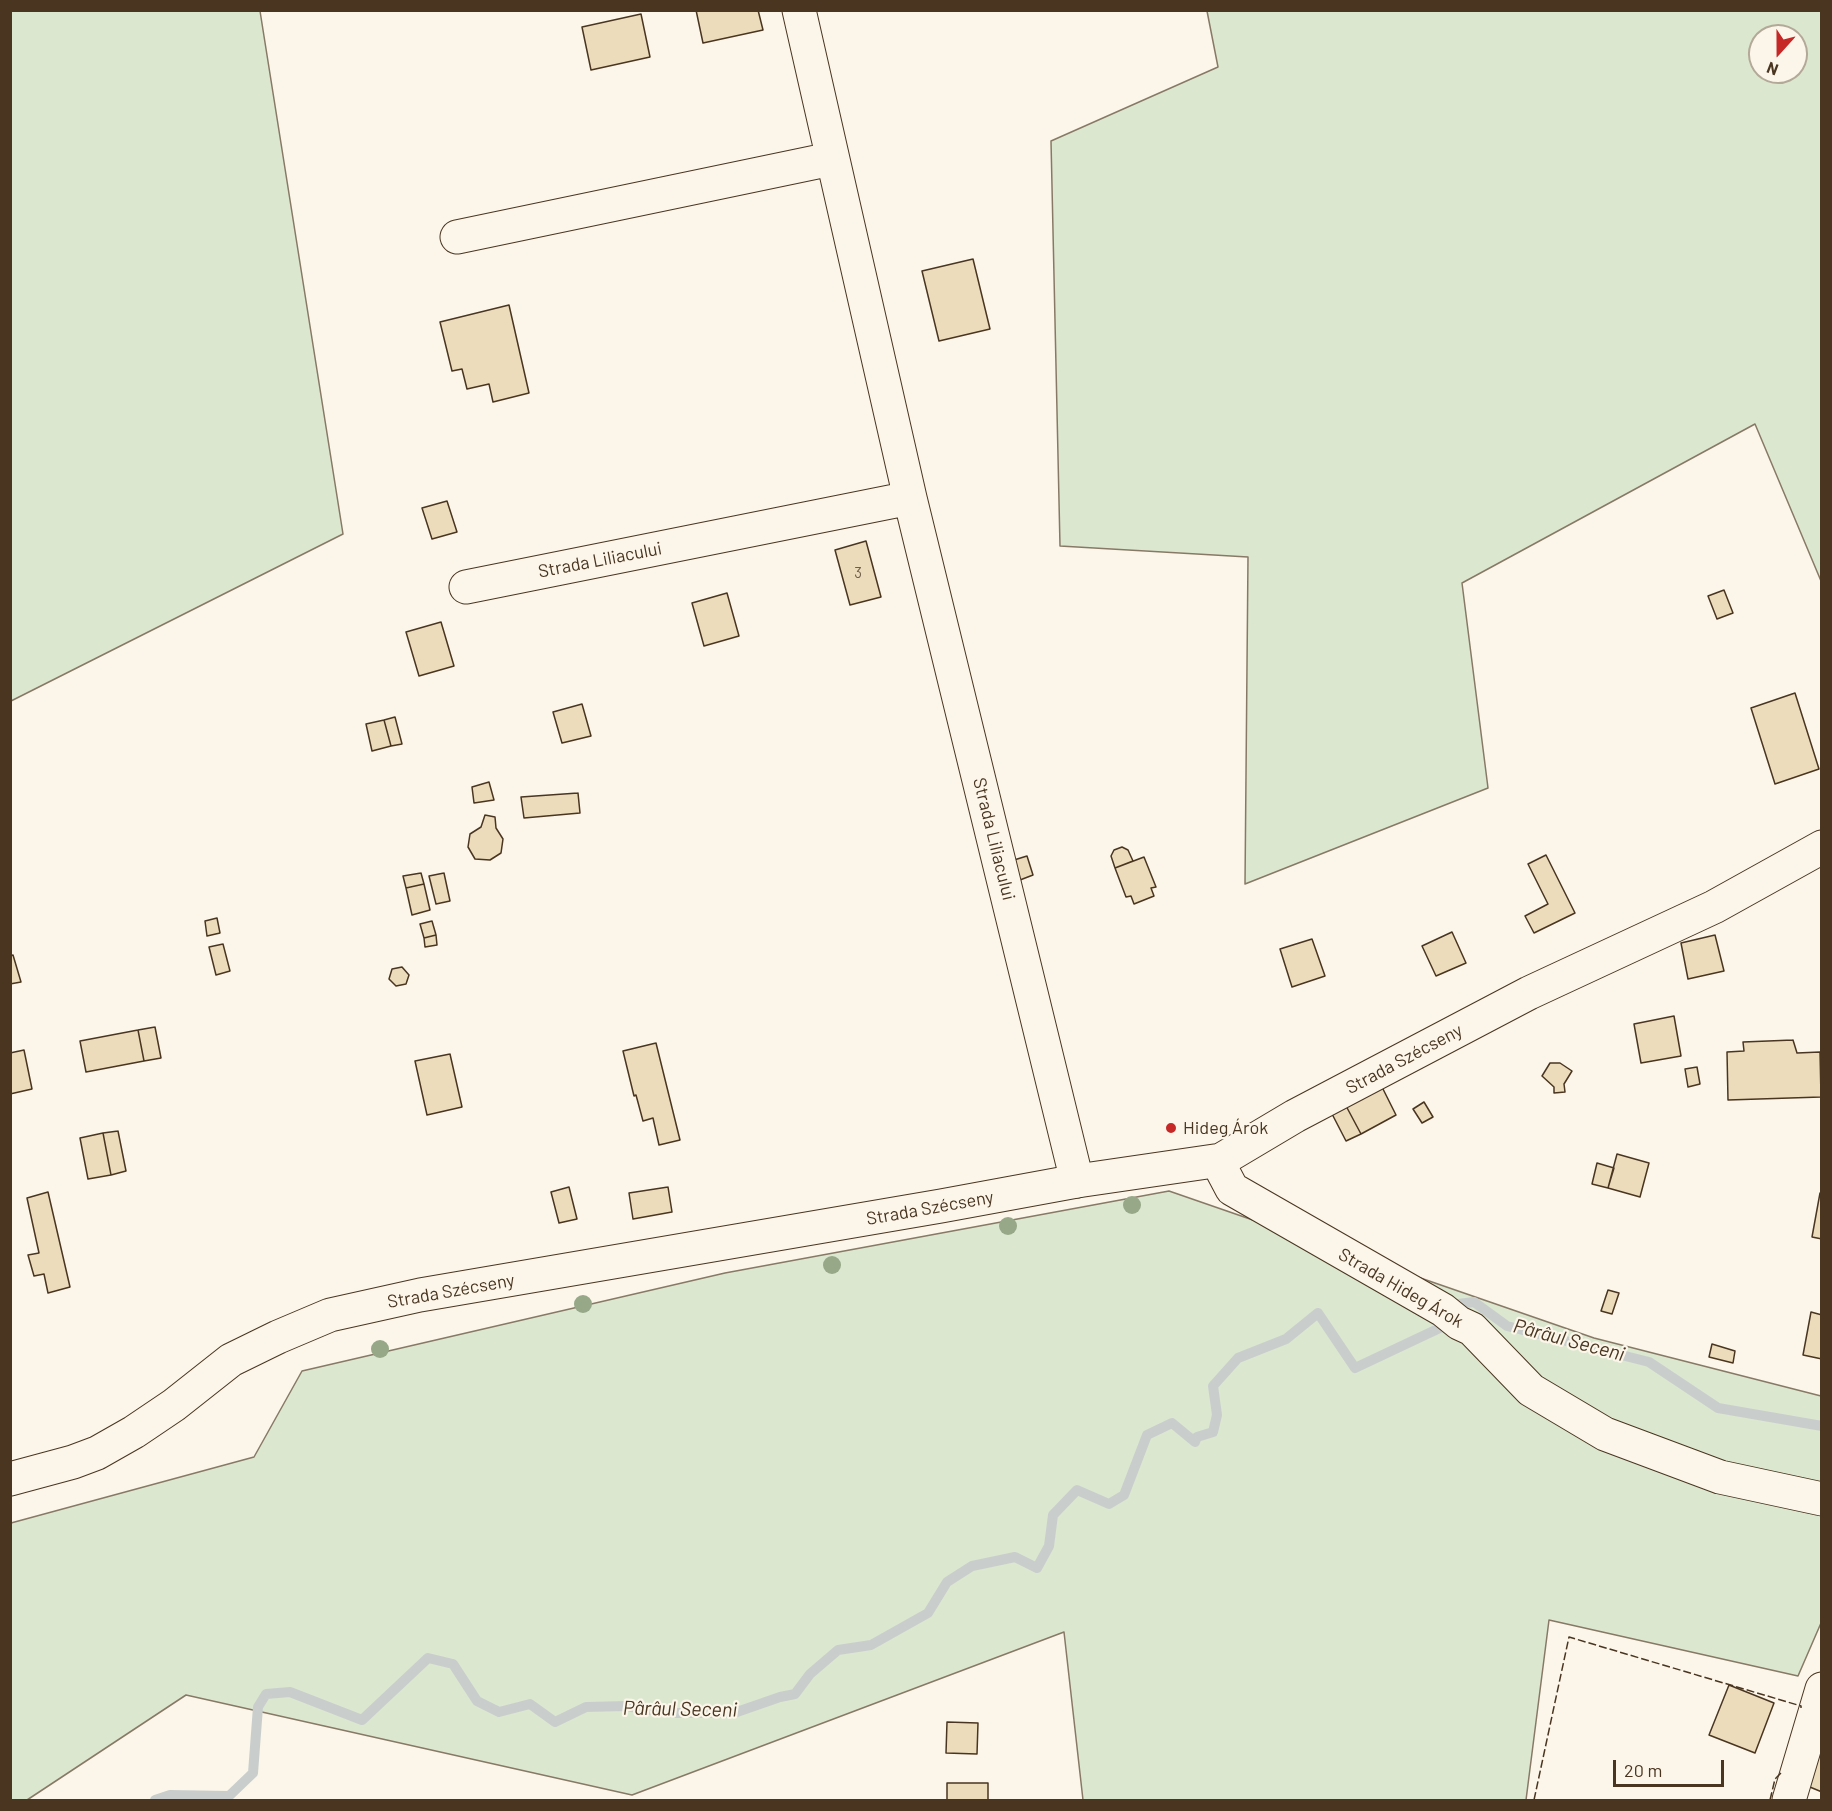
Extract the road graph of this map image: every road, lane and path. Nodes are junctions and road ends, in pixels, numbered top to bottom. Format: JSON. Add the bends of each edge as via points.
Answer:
{"nodes":[{"id":1,"x":799,"y":10,"type":"edge"},
{"id":2,"x":831,"y":159,"type":"junction"},
{"id":3,"x":458,"y":237,"type":"dead end"},
{"id":4,"x":910,"y":498,"type":"junction"},
{"id":5,"x":466,"y":586,"type":"dead end"},
{"id":6,"x":1821,"y":847,"type":"edge"},
{"id":7,"x":1221,"y":1160,"type":"junction"},
{"id":8,"x":1077,"y":1181,"type":"junction"},
{"id":9,"x":10,"y":1479,"type":"edge"},
{"id":10,"x":1821,"y":1499,"type":"edge"},
{"id":11,"x":1821,"y":1689,"type":"edge"},
{"id":12,"x":1789,"y":1800,"type":"edge"}],
"edges":[{"from":1,"to":2,"type":"street","name":"Strada Liliacului"},
{"from":2,"to":3,"type":"street"},
{"from":2,"to":4,"type":"street","name":"Strada Liliacului"},
{"from":4,"to":5,"type":"street","name":"Strada Liliacului"},
{"from":4,"to":8,"type":"street","name":"Strada Liliacului"},
{"from":6,"to":7,"type":"street","name":"Strada Szécseny","via":[[1714,907],[1529,993],[1295,1116]]},
{"from":7,"to":8,"type":"street","name":"Strada Szécseny"},
{"from":7,"to":10,"type":"street","name":"Strada Hideg Árok","via":[[1222,1172],[1232,1189],[1472,1329],[1531,1390],[1605,1434],[1720,1477]]},
{"from":8,"to":9,"type":"street","name":"Strada Szécseny","via":[[420,1295],[330,1315],[231,1360],[174,1405],[97,1453]]},
{"from":11,"to":12,"type":"street"}]}
